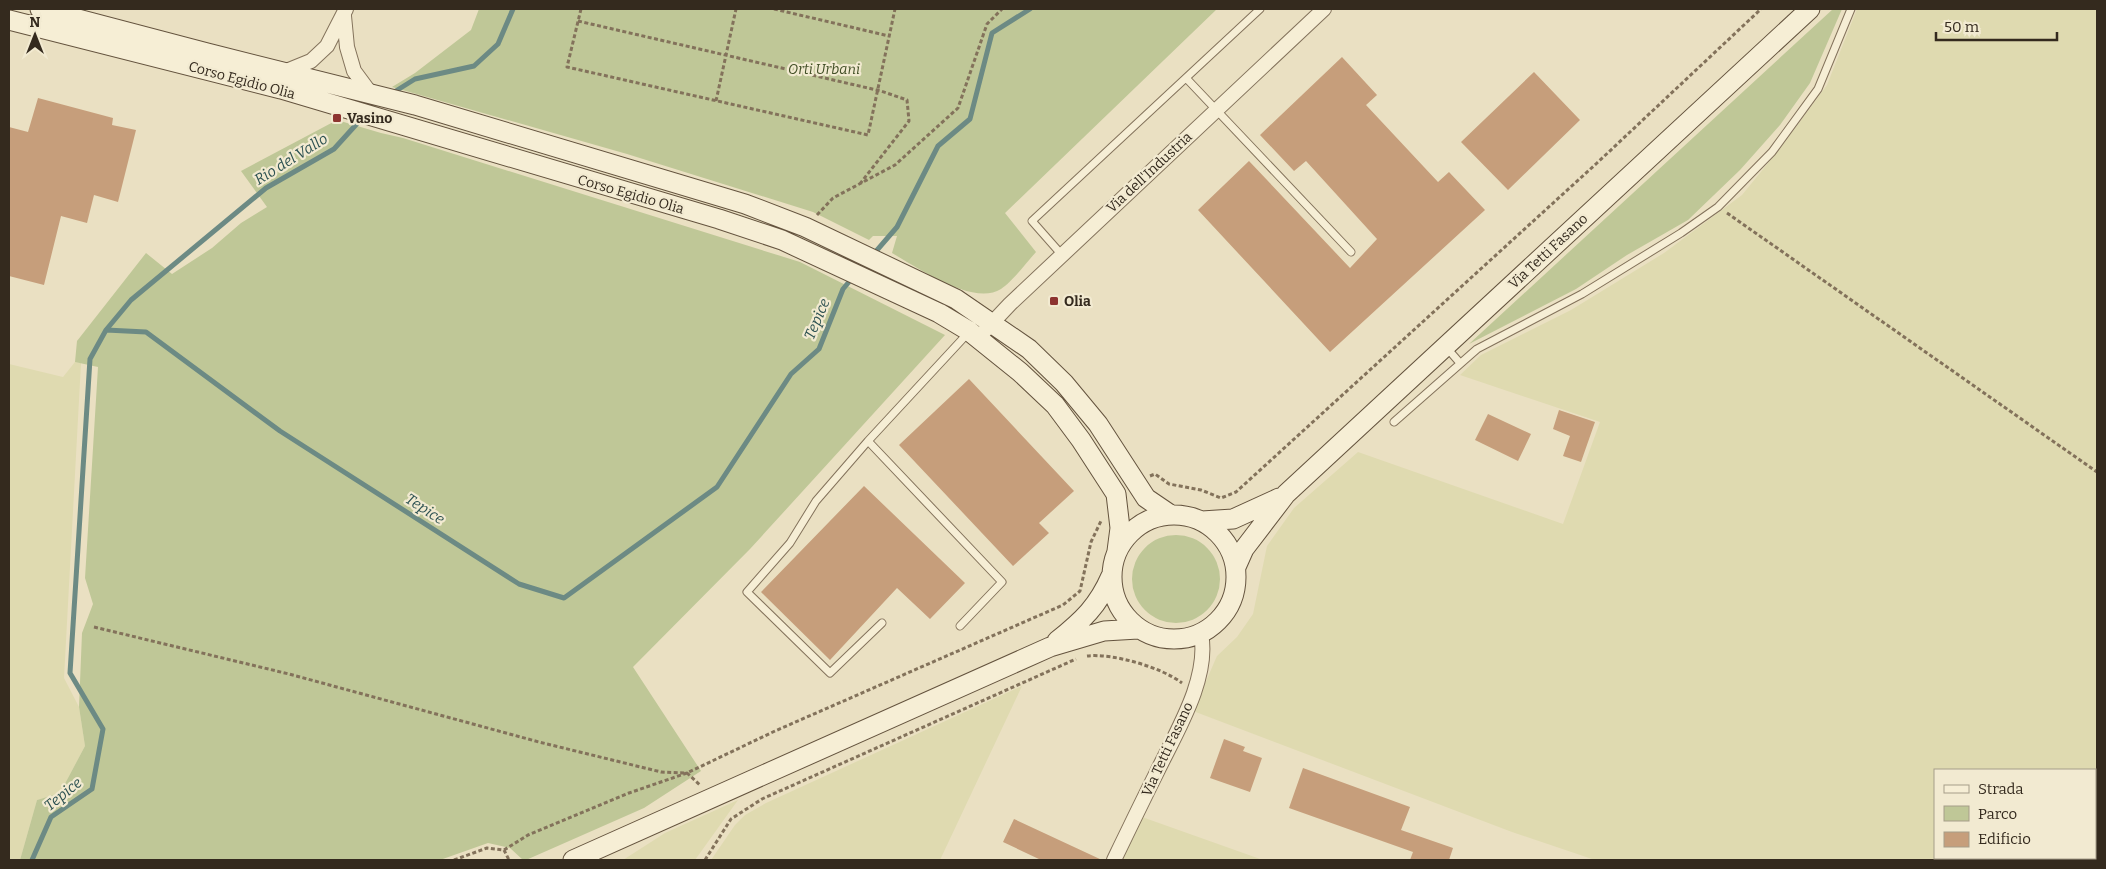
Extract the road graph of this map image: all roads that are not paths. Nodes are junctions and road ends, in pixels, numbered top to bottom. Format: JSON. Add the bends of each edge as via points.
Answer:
{"nodes":[{"id":1,"x":40,"y":9,"type":"edge"},
{"id":2,"x":1260,"y":9,"type":"edge"},
{"id":3,"x":1324,"y":9,"type":"edge"},
{"id":4,"x":1810,"y":9,"type":"edge"},
{"id":5,"x":1851,"y":9,"type":"edge"},
{"id":6,"x":345,"y":12,"type":"edge"},
{"id":7,"x":9,"y":20,"type":"edge"},
{"id":8,"x":94,"y":32,"type":"junction"},
{"id":9,"x":205,"y":61,"type":"junction"},
{"id":10,"x":284,"y":72,"type":"junction"},
{"id":11,"x":1186,"y":78,"type":"junction"},
{"id":12,"x":371,"y":94,"type":"junction"},
{"id":13,"x":1216,"y":110,"type":"junction"},
{"id":14,"x":1351,"y":252,"type":"dead end"},
{"id":15,"x":1062,"y":255,"type":"junction"},
{"id":16,"x":992,"y":322,"type":"junction"},
{"id":17,"x":974,"y":335,"type":"junction"},
{"id":18,"x":1446,"y":347,"type":"junction"},
{"id":19,"x":1460,"y":364,"type":"junction"},
{"id":20,"x":1394,"y":422,"type":"dead end"},
{"id":21,"x":868,"y":441,"type":"junction"},
{"id":22,"x":1286,"y":494,"type":"junction"},
{"id":23,"x":1171,"y":515,"type":"junction"},
{"id":24,"x":1202,"y":521,"type":"junction"},
{"id":25,"x":1117,"y":551,"type":"junction"},
{"id":26,"x":1236,"y":567,"type":"junction"},
{"id":27,"x":1112,"y":576,"type":"junction"},
{"id":28,"x":882,"y":623,"type":"dead end"},
{"id":29,"x":960,"y":626,"type":"dead end"},
{"id":30,"x":1138,"y":628,"type":"junction"},
{"id":31,"x":1201,"y":634,"type":"junction"},
{"id":32,"x":1050,"y":646,"type":"junction"},
{"id":33,"x":572,"y":860,"type":"edge"},
{"id":34,"x":1114,"y":860,"type":"edge"}],
"edges":[{"from":1,"to":8,"type":"street","name":"Corso Egidio Olia"},
{"from":2,"to":11,"type":"lane"},
{"from":3,"to":13,"type":"street","name":"Via dell'Industria"},
{"from":4,"to":18,"type":"street","name":"Via Tetti Fasano"},
{"from":5,"to":19,"type":"lane","via":[[1818,89],[1772,152],[1718,207],[1582,294],[1477,349]]},
{"from":6,"to":10,"type":"street","via":[[327,46],[311,61]]},
{"from":6,"to":12,"type":"street","via":[[347,47],[354,71]]},
{"from":7,"to":8,"type":"street","name":"Corso Egidio Olia"},
{"from":8,"to":9,"type":"street","name":"Corso Egidio Olia"},
{"from":9,"to":10,"type":"street","name":"Corso Egidio Olia"},
{"from":9,"to":17,"type":"street","name":"Corso Egidio Olia","via":[[350,110],[782,240],[939,313]]},
{"from":10,"to":12,"type":"street","name":"Corso Egidio Olia"},
{"from":11,"to":13,"type":"lane"},
{"from":11,"to":15,"type":"lane","via":[[1032,221]]},
{"from":12,"to":16,"type":"street","name":"Corso Egidio Olia","via":[[745,204],[858,251],[956,298]]},
{"from":13,"to":14,"type":"lane"},
{"from":13,"to":15,"type":"street","name":"Via dell'Industria"},
{"from":15,"to":16,"type":"street","name":"Via dell'Industria"},
{"from":16,"to":17,"type":"street","name":"Via dell'Industria"},
{"from":16,"to":23,"type":"street","name":"Corso Egidio Olia","via":[[1029,349],[1064,383],[1098,424],[1146,498]]},
{"from":17,"to":21,"type":"lane"},
{"from":17,"to":25,"type":"street","name":"Corso Egidio Olia","via":[[1055,405],[1102,472],[1116,494],[1120,528]]},
{"from":18,"to":19,"type":"lane"},
{"from":18,"to":22,"type":"street","name":"Via Tetti Fasano"},
{"from":19,"to":20,"type":"lane"},
{"from":21,"to":28,"type":"lane","via":[[816,501],[790,543],[747,592],[830,673]]},
{"from":21,"to":29,"type":"lane","via":[[1002,582]]},
{"from":22,"to":24,"type":"street","name":"Via Tetti Fasano","via":[[1233,519]]},
{"from":22,"to":26,"type":"street","name":"Via Tetti Fasano","via":[[1244,548]]},
{"from":23,"to":24,"type":"street"},
{"from":23,"to":25,"type":"street","via":[[1154,518],[1139,526]]},
{"from":24,"to":26,"type":"street","via":[[1218,532],[1230,548]]},
{"from":25,"to":27,"type":"street"},
{"from":26,"to":31,"type":"street","via":[[1236,587],[1230,606],[1218,622]]},
{"from":27,"to":30,"type":"street","via":[[1114,596],[1124,614]]},
{"from":27,"to":32,"type":"street","via":[[1090,613]]},
{"from":30,"to":31,"type":"street","via":[[1169,640]]},
{"from":30,"to":32,"type":"street","via":[[1104,631]]},
{"from":31,"to":34,"type":"street","name":"Via Tetti Fasano","via":[[1203,660],[1194,692]]},
{"from":32,"to":33,"type":"street"}]}
